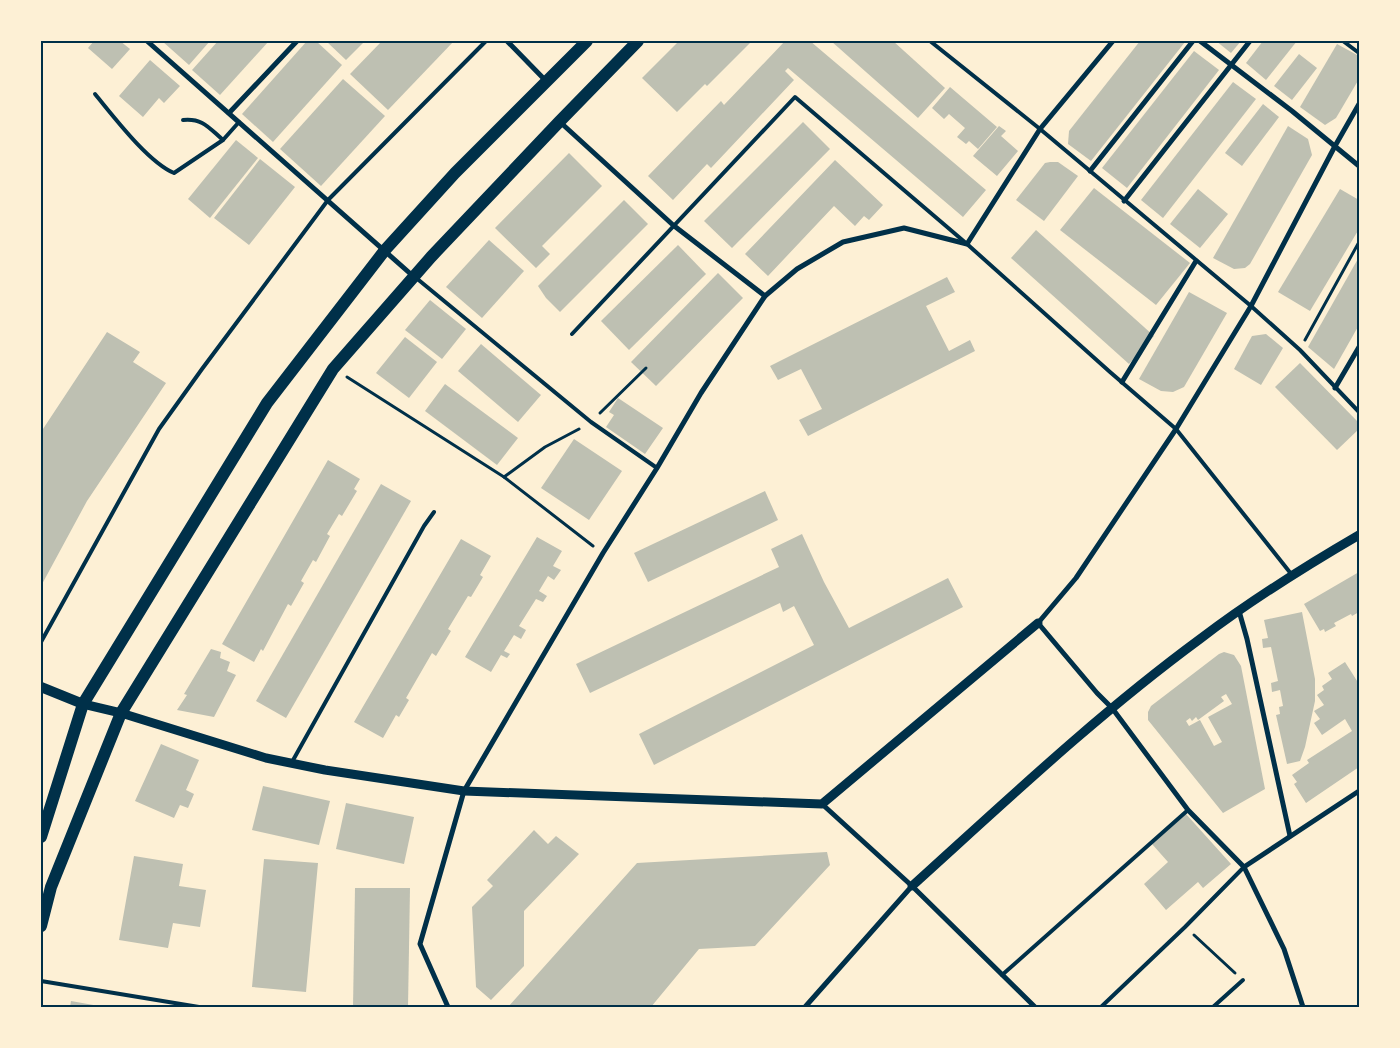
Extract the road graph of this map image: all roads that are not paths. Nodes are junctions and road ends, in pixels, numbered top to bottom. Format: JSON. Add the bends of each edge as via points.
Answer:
{"nodes":[{"id":1,"x":147,"y":41,"type":"edge"},
{"id":2,"x":297,"y":41,"type":"edge"},
{"id":3,"x":486,"y":41,"type":"edge"},
{"id":4,"x":507,"y":41,"type":"edge"},
{"id":5,"x":587,"y":41,"type":"edge"},
{"id":6,"x":638,"y":41,"type":"edge"},
{"id":7,"x":930,"y":41,"type":"edge"},
{"id":8,"x":1113,"y":41,"type":"edge"},
{"id":9,"x":1193,"y":41,"type":"edge"},
{"id":10,"x":1200,"y":41,"type":"edge"},
{"id":11,"x":1250,"y":41,"type":"edge"},
{"id":12,"x":1343,"y":41,"type":"edge"},
{"id":13,"x":1359,"y":53,"type":"edge"},
{"id":14,"x":1231,"y":64,"type":"junction"},
{"id":15,"x":547,"y":82,"type":"junction"},
{"id":16,"x":95,"y":94,"type":"dead end"},
{"id":17,"x":1359,"y":104,"type":"edge"},
{"id":18,"x":229,"y":113,"type":"junction"},
{"id":19,"x":183,"y":120,"type":"dead end"},
{"id":20,"x":239,"y":122,"type":"junction"},
{"id":21,"x":559,"y":122,"type":"junction"},
{"id":22,"x":1040,"y":129,"type":"junction"},
{"id":23,"x":223,"y":140,"type":"junction"},
{"id":24,"x":1335,"y":146,"type":"junction"},
{"id":25,"x":1359,"y":166,"type":"edge"},
{"id":26,"x":1090,"y":172,"type":"junction"},
{"id":27,"x":328,"y":200,"type":"junction"},
{"id":28,"x":1124,"y":201,"type":"junction"},
{"id":29,"x":673,"y":225,"type":"junction"},
{"id":30,"x":966,"y":244,"type":"junction"},
{"id":31,"x":384,"y":250,"type":"junction"},
{"id":32,"x":1196,"y":261,"type":"junction"},
{"id":33,"x":414,"y":276,"type":"junction"},
{"id":34,"x":765,"y":296,"type":"junction"},
{"id":35,"x":1251,"y":306,"type":"junction"},
{"id":36,"x":572,"y":334,"type":"dead end"},
{"id":37,"x":1359,"y":347,"type":"edge"},
{"id":38,"x":1122,"y":382,"type":"junction"},
{"id":39,"x":1335,"y":388,"type":"junction"},
{"id":40,"x":1359,"y":412,"type":"edge"},
{"id":41,"x":1176,"y":429,"type":"junction"},
{"id":42,"x":657,"y":468,"type":"junction"},
{"id":43,"x":434,"y":512,"type":"dead end"},
{"id":44,"x":1359,"y":535,"type":"edge"},
{"id":45,"x":1292,"y":575,"type":"junction"},
{"id":46,"x":1239,"y":611,"type":"junction"},
{"id":47,"x":1038,"y":623,"type":"junction"},
{"id":48,"x":41,"y":642,"type":"edge"},
{"id":49,"x":41,"y":687,"type":"edge"},
{"id":50,"x":83,"y":704,"type":"junction"},
{"id":51,"x":1112,"y":708,"type":"junction"},
{"id":52,"x":121,"y":713,"type":"junction"},
{"id":53,"x":291,"y":763,"type":"junction"},
{"id":54,"x":464,"y":791,"type":"junction"},
{"id":55,"x":1359,"y":791,"type":"edge"},
{"id":56,"x":822,"y":804,"type":"junction"},
{"id":57,"x":1188,"y":810,"type":"junction"},
{"id":58,"x":1290,"y":836,"type":"junction"},
{"id":59,"x":41,"y":837,"type":"edge"},
{"id":60,"x":1244,"y":867,"type":"junction"},
{"id":61,"x":912,"y":886,"type":"junction"},
{"id":62,"x":41,"y":926,"type":"edge"},
{"id":63,"x":1002,"y":975,"type":"junction"},
{"id":64,"x":1243,"y":980,"type":"road end"},
{"id":65,"x":41,"y":981,"type":"edge"},
{"id":66,"x":199,"y":1007,"type":"edge"},
{"id":67,"x":448,"y":1007,"type":"edge"},
{"id":68,"x":805,"y":1007,"type":"edge"},
{"id":69,"x":1035,"y":1007,"type":"edge"},
{"id":70,"x":1101,"y":1007,"type":"edge"},
{"id":71,"x":1213,"y":1007,"type":"edge"},
{"id":72,"x":1303,"y":1007,"type":"edge"}],
"edges":[{"from":1,"to":18,"type":"street"},
{"from":2,"to":18,"type":"street"},
{"from":3,"to":27,"type":"lane"},
{"from":4,"to":15,"type":"street"},
{"from":5,"to":15,"type":"main road"},
{"from":6,"to":21,"type":"main road"},
{"from":7,"to":22,"type":"lane"},
{"from":8,"to":22,"type":"street"},
{"from":9,"to":26,"type":"street"},
{"from":10,"to":14,"type":"street"},
{"from":11,"to":14,"type":"street"},
{"from":12,"to":13,"type":"lane"},
{"from":14,"to":24,"type":"street"},
{"from":14,"to":28,"type":"street"},
{"from":15,"to":31,"type":"main road","via":[[461,167]]},
{"from":16,"to":23,"type":"lane","via":[[126,132],[164,168],[174,173]]},
{"from":17,"to":24,"type":"street"},
{"from":18,"to":20,"type":"street"},
{"from":19,"to":23,"type":"lane","via":[[204,122]]},
{"from":20,"to":23,"type":"lane"},
{"from":20,"to":27,"type":"street"},
{"from":21,"to":29,"type":"street"},
{"from":21,"to":33,"type":"main road"},
{"from":22,"to":26,"type":"lane"},
{"from":22,"to":30,"type":"street"},
{"from":24,"to":25,"type":"street"},
{"from":24,"to":35,"type":"street"},
{"from":26,"to":28,"type":"lane"},
{"from":27,"to":31,"type":"street"},
{"from":27,"to":48,"type":"lane","via":[[159,428]]},
{"from":28,"to":32,"type":"lane"},
{"from":29,"to":30,"type":"lane","via":[[795,97]]},
{"from":29,"to":34,"type":"street"},
{"from":29,"to":36,"type":"lane"},
{"from":30,"to":34,"type":"street","via":[[904,228],[843,242],[797,269]]},
{"from":30,"to":38,"type":"lane"},
{"from":31,"to":33,"type":"street"},
{"from":31,"to":50,"type":"main road","via":[[266,403]]},
{"from":32,"to":35,"type":"lane"},
{"from":32,"to":38,"type":"street"},
{"from":33,"to":42,"type":"lane","via":[[591,422]]},
{"from":33,"to":52,"type":"main road","via":[[333,369]]},
{"from":34,"to":42,"type":"street","via":[[700,393]]},
{"from":35,"to":39,"type":"lane","via":[[1300,350]]},
{"from":35,"to":41,"type":"street"},
{"from":37,"to":39,"type":"street"},
{"from":38,"to":41,"type":"lane"},
{"from":39,"to":40,"type":"lane"},
{"from":41,"to":45,"type":"lane"},
{"from":41,"to":47,"type":"street","via":[[1076,578]]},
{"from":42,"to":54,"type":"street","via":[[603,553]]},
{"from":43,"to":53,"type":"lane"},
{"from":44,"to":45,"type":"street"},
{"from":45,"to":46,"type":"street"},
{"from":46,"to":51,"type":"street"},
{"from":46,"to":58,"type":"street"},
{"from":47,"to":51,"type":"street"},
{"from":47,"to":56,"type":"street"},
{"from":49,"to":50,"type":"main road"},
{"from":50,"to":52,"type":"street"},
{"from":50,"to":59,"type":"main road"},
{"from":51,"to":57,"type":"street"},
{"from":51,"to":61,"type":"street"},
{"from":52,"to":53,"type":"street"},
{"from":52,"to":62,"type":"main road","via":[[52,887]]},
{"from":53,"to":54,"type":"street"},
{"from":54,"to":56,"type":"street"},
{"from":54,"to":67,"type":"street","via":[[420,944]]},
{"from":55,"to":58,"type":"street"},
{"from":56,"to":61,"type":"street"},
{"from":57,"to":60,"type":"street"},
{"from":57,"to":63,"type":"lane"},
{"from":58,"to":60,"type":"street"},
{"from":60,"to":70,"type":"lane"},
{"from":60,"to":72,"type":"street","via":[[1284,949]]},
{"from":61,"to":63,"type":"street"},
{"from":61,"to":68,"type":"street"},
{"from":63,"to":69,"type":"street"},
{"from":64,"to":71,"type":"lane"},
{"from":65,"to":66,"type":"lane"}]}
